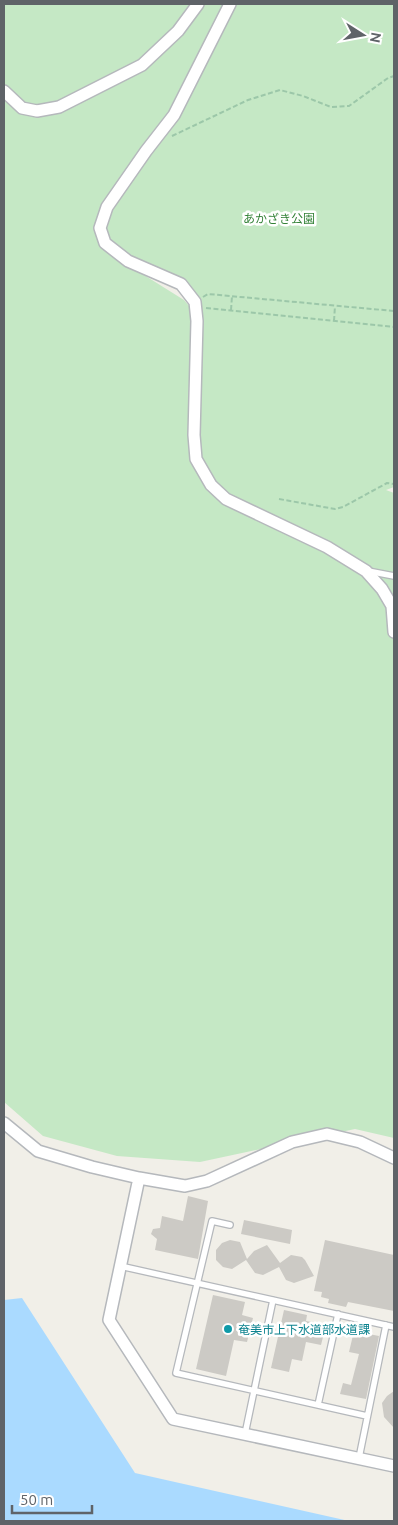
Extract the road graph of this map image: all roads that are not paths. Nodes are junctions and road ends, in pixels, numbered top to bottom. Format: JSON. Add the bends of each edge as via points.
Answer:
{"nodes":[{"id":1,"x":198,"y":4,"type":"edge"},
{"id":2,"x":230,"y":4,"type":"edge"},
{"id":3,"x":4,"y":91,"type":"edge"},
{"id":4,"x":366,"y":571,"type":"junction"},
{"id":5,"x":394,"y":576,"type":"edge"},
{"id":6,"x":394,"y":632,"type":"edge"},
{"id":7,"x":4,"y":1123,"type":"edge"},
{"id":8,"x":394,"y":1158,"type":"edge"},
{"id":9,"x":139,"y":1178,"type":"junction"},
{"id":10,"x":230,"y":1225,"type":"dead end"},
{"id":11,"x":120,"y":1266,"type":"junction"},
{"id":12,"x":198,"y":1282,"type":"junction"},
{"id":13,"x":273,"y":1300,"type":"junction"},
{"id":14,"x":338,"y":1314,"type":"junction"},
{"id":15,"x":386,"y":1325,"type":"junction"},
{"id":16,"x":394,"y":1327,"type":"edge"},
{"id":17,"x":255,"y":1391,"type":"junction"},
{"id":18,"x":318,"y":1405,"type":"junction"},
{"id":19,"x":367,"y":1416,"type":"junction"},
{"id":20,"x":246,"y":1434,"type":"junction"},
{"id":21,"x":358,"y":1458,"type":"junction"},
{"id":22,"x":394,"y":1466,"type":"edge"}],
"edges":[{"from":1,"to":3,"type":"street","via":[[178,31],[142,66],[59,106],[37,111],[22,108]]},
{"from":2,"to":4,"type":"street","via":[[174,115],[106,207],[100,228],[106,243],[128,261],[181,284],[195,302],[194,435],[196,459],[210,485],[226,499],[327,547]]},
{"from":4,"to":5,"type":"lane"},
{"from":4,"to":6,"type":"street","via":[[392,606]]},
{"from":7,"to":9,"type":"street","via":[[38,1151]]},
{"from":8,"to":9,"type":"street","via":[[360,1142],[327,1134],[292,1142],[207,1181],[185,1186]]},
{"from":9,"to":11,"type":"street"},
{"from":10,"to":12,"type":"lane","via":[[212,1221]]},
{"from":11,"to":12,"type":"lane"},
{"from":11,"to":20,"type":"street","via":[[109,1320],[173,1419]]},
{"from":12,"to":13,"type":"lane"},
{"from":12,"to":17,"type":"lane","via":[[176,1373]]},
{"from":13,"to":14,"type":"lane"},
{"from":13,"to":17,"type":"lane"},
{"from":14,"to":15,"type":"lane"},
{"from":14,"to":18,"type":"lane"},
{"from":15,"to":16,"type":"lane"},
{"from":15,"to":19,"type":"lane"},
{"from":17,"to":18,"type":"lane"},
{"from":17,"to":20,"type":"lane"},
{"from":18,"to":19,"type":"lane"},
{"from":19,"to":21,"type":"lane"},
{"from":20,"to":21,"type":"street"},
{"from":21,"to":22,"type":"street"}]}
